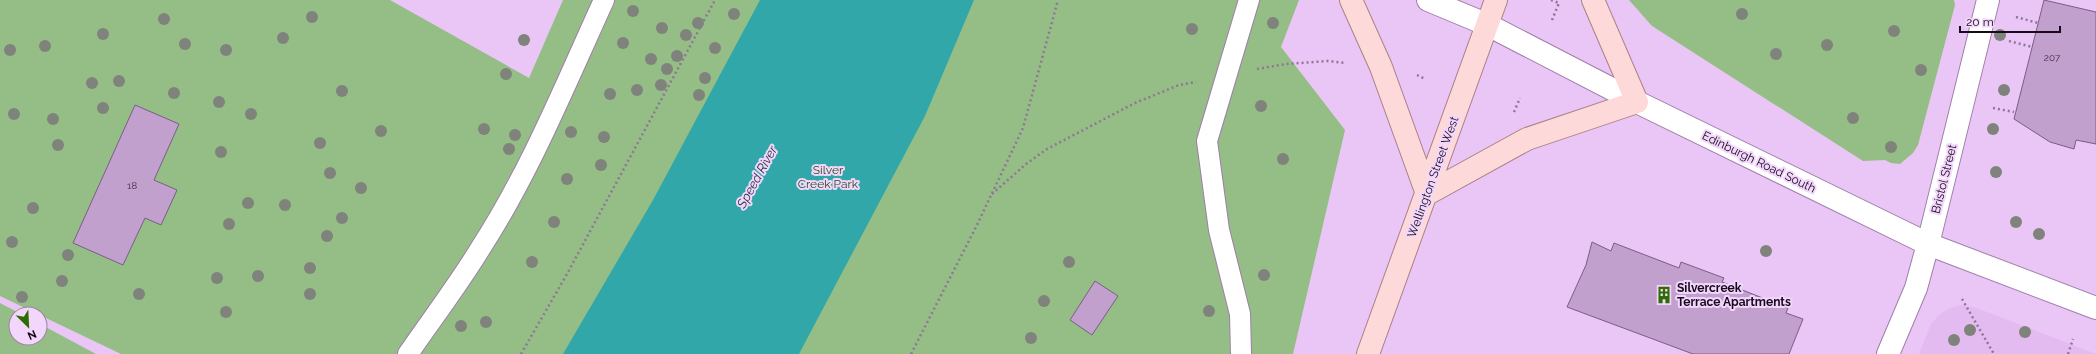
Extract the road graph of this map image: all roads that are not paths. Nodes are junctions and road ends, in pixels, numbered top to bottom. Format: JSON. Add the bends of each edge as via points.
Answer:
{"nodes":[{"id":1,"x":604,"y":0,"type":"edge"},
{"id":2,"x":1249,"y":0,"type":"edge"},
{"id":3,"x":1352,"y":0,"type":"edge"},
{"id":4,"x":1428,"y":0,"type":"edge"},
{"id":5,"x":1496,"y":0,"type":"edge"},
{"id":6,"x":1594,"y":0,"type":"edge"},
{"id":7,"x":1988,"y":0,"type":"edge"},
{"id":8,"x":1488,"y":25,"type":"junction"},
{"id":9,"x":1637,"y":102,"type":"junction"},
{"id":10,"x":1427,"y":194,"type":"junction"},
{"id":11,"x":1928,"y":244,"type":"junction"},
{"id":12,"x":2096,"y":308,"type":"edge"},
{"id":13,"x":408,"y":354,"type":"edge"},
{"id":14,"x":1241,"y":354,"type":"edge"},
{"id":15,"x":1368,"y":354,"type":"edge"},
{"id":16,"x":1888,"y":354,"type":"edge"}],
"edges":[{"from":1,"to":13,"type":"lane","via":[[505,208],[481,249]]},
{"from":2,"to":14,"type":"lane","via":[[1207,141],[1219,230],[1240,314]]},
{"from":3,"to":10,"type":"main road","via":[[1381,67]]},
{"from":4,"to":8,"type":"main road","name":"Edinburgh Road South"},
{"from":5,"to":8,"type":"main road","name":"Wellington Street West"},
{"from":6,"to":9,"type":"main road"},
{"from":7,"to":11,"type":"main road","name":"Bristol Street"},
{"from":8,"to":9,"type":"main road","name":"Edinburgh Road South"},
{"from":8,"to":10,"type":"main road","name":"Wellington Street West"},
{"from":9,"to":10,"type":"main road","via":[[1527,139]]},
{"from":9,"to":11,"type":"main road","name":"Edinburgh Road South"},
{"from":10,"to":15,"type":"main road","name":"Wellington Street West"},
{"from":11,"to":12,"type":"main road","name":"Edinburgh Road South"},
{"from":11,"to":16,"type":"main road","name":"Bristol Street","via":[[1916,288]]}]}
